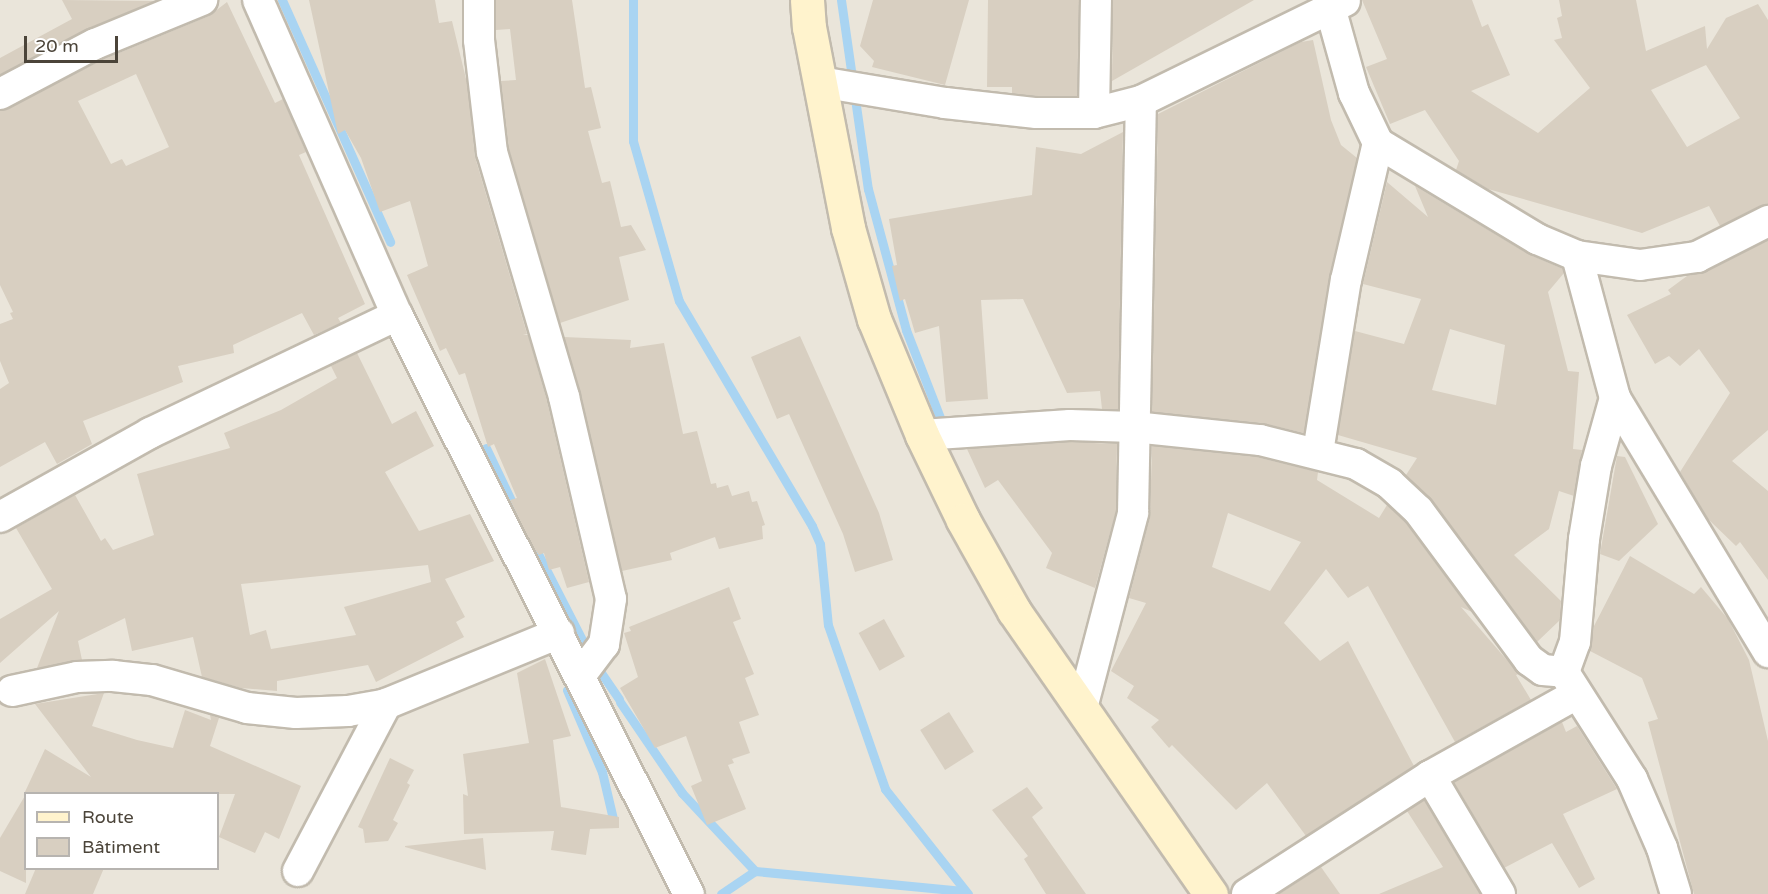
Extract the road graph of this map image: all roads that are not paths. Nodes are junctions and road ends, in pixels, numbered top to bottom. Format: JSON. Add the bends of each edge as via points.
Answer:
{"nodes":[{"id":1,"x":202,"y":0,"type":"edge"},
{"id":2,"x":258,"y":0,"type":"edge"},
{"id":3,"x":479,"y":0,"type":"edge"},
{"id":4,"x":807,"y":0,"type":"edge"},
{"id":5,"x":1096,"y":0,"type":"edge"},
{"id":6,"x":1335,"y":3,"type":"edge"},
{"id":7,"x":820,"y":82,"type":"junction"},
{"id":8,"x":0,"y":94,"type":"edge"},
{"id":9,"x":1141,"y":101,"type":"junction"},
{"id":10,"x":1094,"y":113,"type":"junction"},
{"id":11,"x":1378,"y":142,"type":"junction"},
{"id":12,"x":1768,"y":221,"type":"edge"},
{"id":13,"x":1577,"y":256,"type":"junction"},
{"id":14,"x":397,"y":315,"type":"junction"},
{"id":15,"x":1615,"y":398,"type":"junction"},
{"id":16,"x":1134,"y":427,"type":"junction"},
{"id":17,"x":922,"y":435,"type":"junction"},
{"id":18,"x":1318,"y":452,"type":"junction"},
{"id":19,"x":0,"y":517,"type":"edge"},
{"id":20,"x":559,"y":633,"type":"junction"},
{"id":21,"x":1768,"y":652,"type":"edge"},
{"id":22,"x":581,"y":675,"type":"junction"},
{"id":23,"x":1571,"y":683,"type":"junction"},
{"id":24,"x":12,"y":691,"type":"dead end"},
{"id":25,"x":386,"y":704,"type":"junction"},
{"id":26,"x":1082,"y":708,"type":"junction"},
{"id":27,"x":1430,"y":776,"type":"junction"},
{"id":28,"x":298,"y":871,"type":"dead end"},
{"id":29,"x":689,"y":894,"type":"edge"},
{"id":30,"x":1211,"y":894,"type":"edge"},
{"id":31,"x":1247,"y":894,"type":"edge"},
{"id":32,"x":1500,"y":894,"type":"edge"},
{"id":33,"x":1676,"y":894,"type":"edge"}],
"edges":[{"from":1,"to":8,"type":"street","via":[[95,44]]},
{"from":2,"to":14,"type":"street"},
{"from":3,"to":22,"type":"street","via":[[478,40],[492,153],[561,388],[612,599],[604,644]]},
{"from":4,"to":7,"type":"main road"},
{"from":5,"to":10,"type":"street"},
{"from":6,"to":9,"type":"street"},
{"from":6,"to":11,"type":"street","via":[[1354,93]]},
{"from":7,"to":10,"type":"street","via":[[945,103],[1036,113]]},
{"from":7,"to":17,"type":"main road","via":[[851,239],[874,319]]},
{"from":9,"to":10,"type":"street"},
{"from":9,"to":16,"type":"street"},
{"from":11,"to":13,"type":"street","via":[[1537,239]]},
{"from":11,"to":18,"type":"street","via":[[1344,291]]},
{"from":12,"to":13,"type":"street","via":[[1697,257],[1640,265]]},
{"from":13,"to":15,"type":"street"},
{"from":14,"to":19,"type":"street","via":[[150,433]]},
{"from":14,"to":20,"type":"street"},
{"from":15,"to":21,"type":"street"},
{"from":15,"to":23,"type":"street","via":[[1596,466],[1584,539]]},
{"from":16,"to":17,"type":"street","via":[[1070,425]]},
{"from":16,"to":18,"type":"street","via":[[1260,440]]},
{"from":16,"to":26,"type":"street","via":[[1133,513]]},
{"from":17,"to":26,"type":"main road","via":[[963,520],[1014,611]]},
{"from":18,"to":23,"type":"street","via":[[1356,464],[1390,484],[1418,510],[1529,660]]},
{"from":20,"to":22,"type":"street"},
{"from":20,"to":25,"type":"street"},
{"from":22,"to":29,"type":"street"},
{"from":23,"to":27,"type":"street"},
{"from":23,"to":33,"type":"street","via":[[1632,779],[1662,848]]},
{"from":24,"to":25,"type":"street","via":[[77,677],[113,675],[152,680],[247,708],[296,713]]},
{"from":25,"to":28,"type":"street"},
{"from":26,"to":30,"type":"main road"},
{"from":27,"to":31,"type":"street"},
{"from":27,"to":32,"type":"street"}]}
